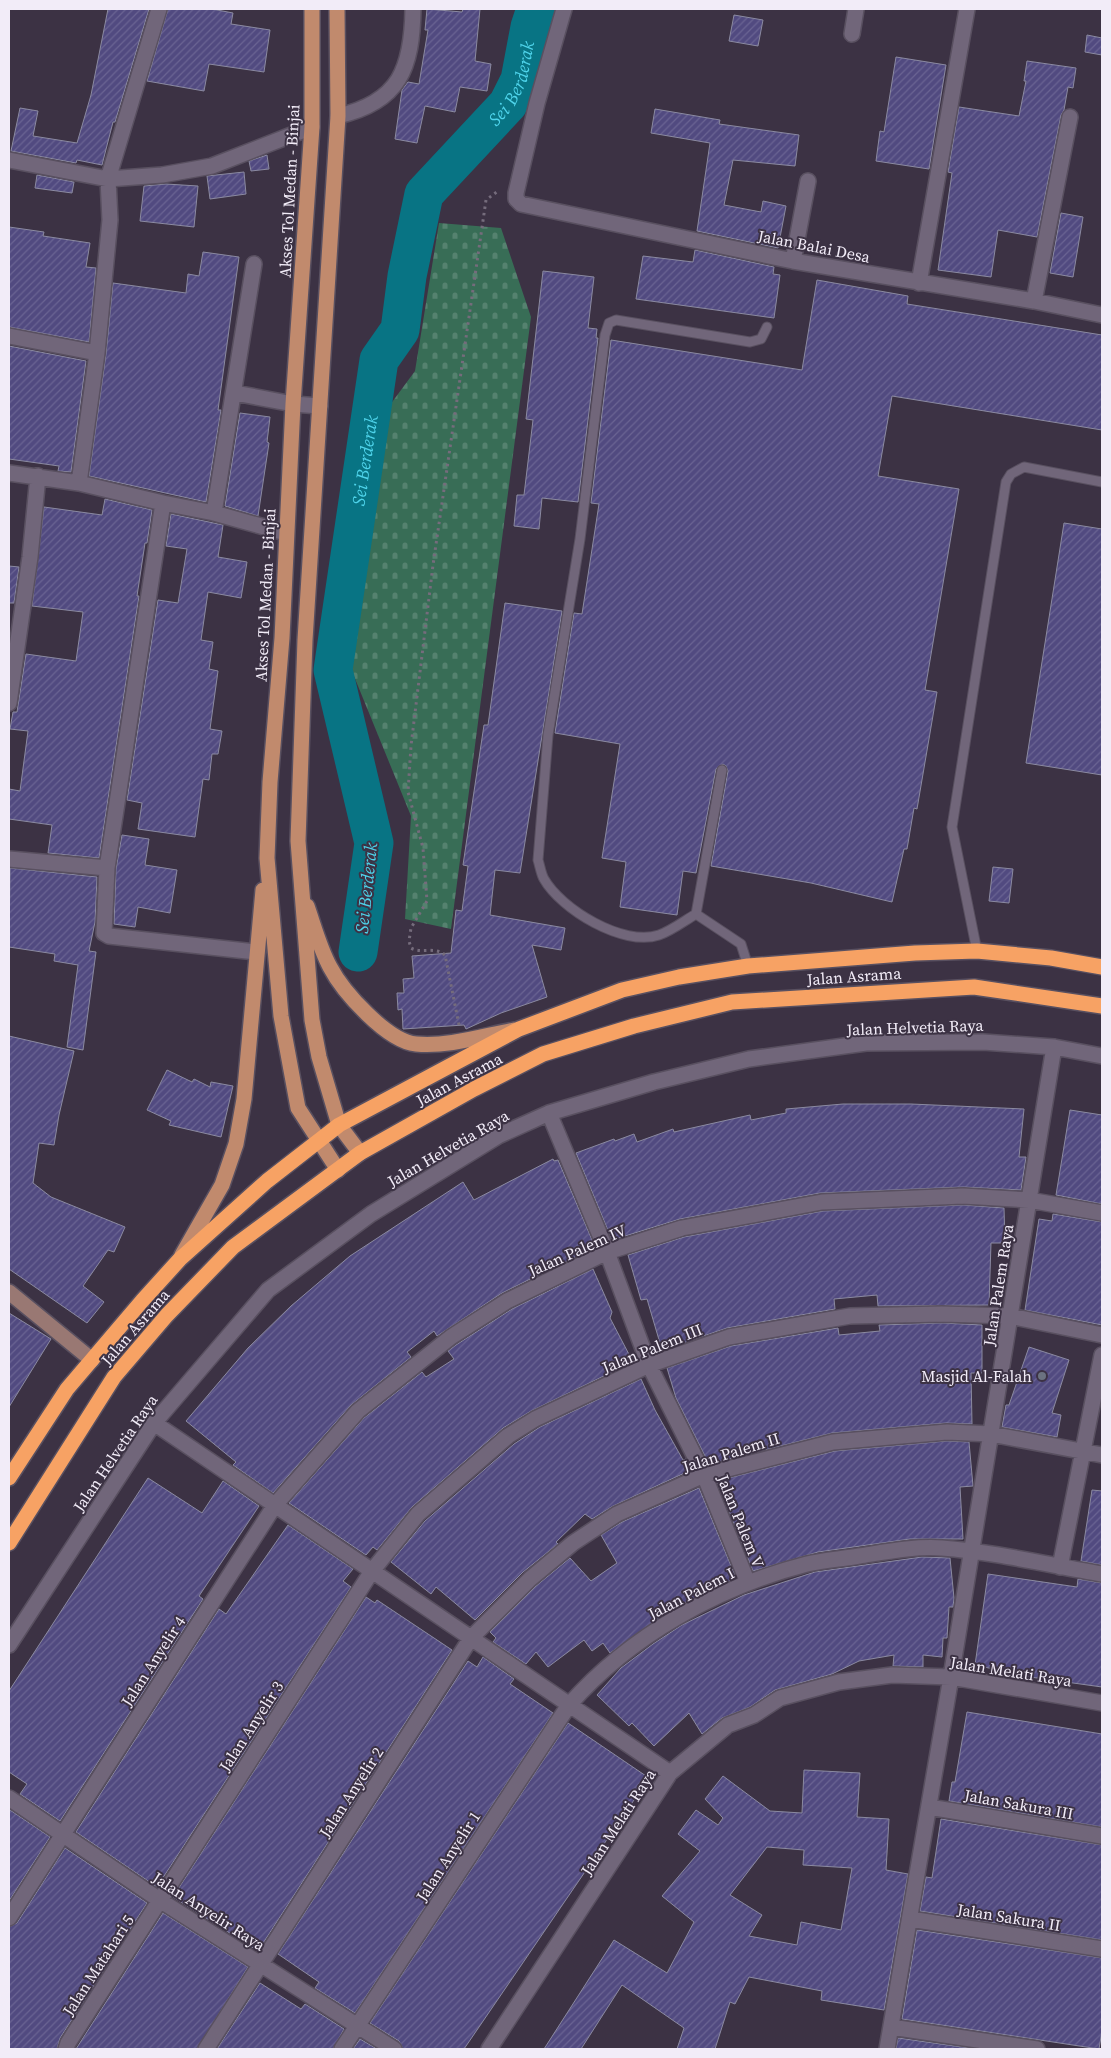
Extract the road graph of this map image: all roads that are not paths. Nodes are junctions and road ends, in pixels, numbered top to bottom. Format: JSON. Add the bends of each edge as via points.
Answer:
{"nodes":[{"id":1,"x":159,"y":9,"type":"edge"},
{"id":2,"x":312,"y":9,"type":"edge"},
{"id":3,"x":337,"y":9,"type":"edge"},
{"id":4,"x":413,"y":9,"type":"edge"},
{"id":5,"x":564,"y":9,"type":"edge"},
{"id":6,"x":856,"y":9,"type":"edge"},
{"id":7,"x":967,"y":9,"type":"edge"},
{"id":8,"x":852,"y":34,"type":"dead end"},
{"id":9,"x":338,"y":116,"type":"junction"},
{"id":10,"x":1070,"y":117,"type":"dead end"},
{"id":11,"x":312,"y":127,"type":"junction"},
{"id":12,"x":9,"y":160,"type":"edge"},
{"id":13,"x":108,"y":179,"type":"junction"},
{"id":14,"x":808,"y":181,"type":"dead end"},
{"id":15,"x":793,"y":261,"type":"junction"},
{"id":16,"x":254,"y":264,"type":"dead end"},
{"id":17,"x":919,"y":283,"type":"junction"},
{"id":18,"x":1034,"y":301,"type":"junction"},
{"id":19,"x":1102,"y":315,"type":"edge"},
{"id":20,"x":767,"y":327,"type":"dead end"},
{"id":21,"x":9,"y":336,"type":"edge"},
{"id":22,"x":97,"y":353,"type":"junction"},
{"id":23,"x":235,"y":393,"type":"junction"},
{"id":24,"x":293,"y":404,"type":"junction"},
{"id":25,"x":320,"y":406,"type":"junction"},
{"id":26,"x":9,"y":473,"type":"edge"},
{"id":27,"x":38,"y":476,"type":"junction"},
{"id":28,"x":1102,"y":482,"type":"edge"},
{"id":29,"x":79,"y":483,"type":"junction"},
{"id":30,"x":163,"y":503,"type":"junction"},
{"id":31,"x":214,"y":513,"type":"junction"},
{"id":32,"x":286,"y":533,"type":"junction"},
{"id":33,"x":9,"y":702,"type":"edge"},
{"id":34,"x":722,"y":770,"type":"dead end"},
{"id":35,"x":267,"y":858,"type":"junction"},
{"id":36,"x":9,"y":859,"type":"edge"},
{"id":37,"x":107,"y":868,"type":"junction"},
{"id":38,"x":301,"y":889,"type":"junction"},
{"id":39,"x":696,"y":914,"type":"junction"},
{"id":40,"x":977,"y":951,"type":"junction"},
{"id":41,"x":256,"y":952,"type":"junction"},
{"id":42,"x":748,"y":966,"type":"junction"},
{"id":43,"x":1102,"y":967,"type":"edge"},
{"id":44,"x":1102,"y":1006,"type":"edge"},
{"id":45,"x":518,"y":1029,"type":"junction"},
{"id":46,"x":1054,"y":1047,"type":"junction"},
{"id":47,"x":1102,"y":1056,"type":"edge"},
{"id":48,"x":549,"y":1114,"type":"junction"},
{"id":49,"x":339,"y":1125,"type":"junction"},
{"id":50,"x":318,"y":1140,"type":"junction"},
{"id":51,"x":360,"y":1153,"type":"junction"},
{"id":52,"x":338,"y":1170,"type":"junction"},
{"id":53,"x":1029,"y":1200,"type":"junction"},
{"id":54,"x":1102,"y":1213,"type":"edge"},
{"id":55,"x":607,"y":1252,"type":"junction"},
{"id":56,"x":180,"y":1259,"type":"junction"},
{"id":57,"x":9,"y":1292,"type":"edge"},
{"id":58,"x":1010,"y":1316,"type":"junction"},
{"id":59,"x":1102,"y":1335,"type":"edge"},
{"id":60,"x":1102,"y":1355,"type":"edge"},
{"id":61,"x":92,"y":1360,"type":"junction"},
{"id":62,"x":649,"y":1365,"type":"junction"},
{"id":63,"x":154,"y":1423,"type":"junction"},
{"id":64,"x":991,"y":1434,"type":"junction"},
{"id":65,"x":1082,"y":1452,"type":"junction"},
{"id":66,"x":1102,"y":1455,"type":"edge"},
{"id":67,"x":704,"y":1475,"type":"junction"},
{"id":68,"x":9,"y":1478,"type":"edge"},
{"id":69,"x":275,"y":1505,"type":"junction"},
{"id":70,"x":9,"y":1543,"type":"edge"},
{"id":71,"x":972,"y":1552,"type":"junction"},
{"id":72,"x":1060,"y":1566,"type":"junction"},
{"id":73,"x":372,"y":1571,"type":"junction"},
{"id":74,"x":1102,"y":1574,"type":"edge"},
{"id":75,"x":748,"y":1583,"type":"junction"},
{"id":76,"x":471,"y":1638,"type":"junction"},
{"id":77,"x":9,"y":1645,"type":"edge"},
{"id":78,"x":951,"y":1677,"type":"junction"},
{"id":79,"x":569,"y":1704,"type":"junction"},
{"id":80,"x":1102,"y":1704,"type":"edge"},
{"id":81,"x":670,"y":1773,"type":"junction"},
{"id":82,"x":9,"y":1798,"type":"edge"},
{"id":83,"x":929,"y":1807,"type":"junction"},
{"id":84,"x":61,"y":1836,"type":"junction"},
{"id":85,"x":1102,"y":1836,"type":"edge"},
{"id":86,"x":160,"y":1901,"type":"junction"},
{"id":87,"x":9,"y":1918,"type":"edge"},
{"id":88,"x":910,"y":1919,"type":"junction"},
{"id":89,"x":1102,"y":1949,"type":"edge"},
{"id":90,"x":260,"y":1965,"type":"junction"},
{"id":91,"x":356,"y":2027,"type":"junction"},
{"id":92,"x":891,"y":2027,"type":"junction"},
{"id":93,"x":1000,"y":2046,"type":"edge"},
{"id":94,"x":66,"y":2049,"type":"edge"},
{"id":95,"x":206,"y":2049,"type":"edge"},
{"id":96,"x":342,"y":2049,"type":"edge"},
{"id":97,"x":394,"y":2049,"type":"edge"},
{"id":98,"x":490,"y":2049,"type":"edge"},
{"id":99,"x":887,"y":2049,"type":"edge"},
{"id":100,"x":1037,"y":2049,"type":"edge"}],
"edges":[{"from":1,"to":13,"type":"street"},
{"from":2,"to":11,"type":"main road","name":"Akses Tol Medan - Binjai"},
{"from":3,"to":9,"type":"main road"},
{"from":4,"to":9,"type":"street","via":[[407,64],[392,89],[378,101]]},
{"from":5,"to":15,"type":"street","name":"Jalan Balai Desa","via":[[539,96],[516,199],[521,204]]},
{"from":6,"to":8,"type":"street"},
{"from":7,"to":17,"type":"street"},
{"from":9,"to":25,"type":"main road"},
{"from":10,"to":18,"type":"street"},
{"from":11,"to":13,"type":"street","via":[[212,166],[162,175]]},
{"from":11,"to":24,"type":"main road","name":"Akses Tol Medan - Binjai"},
{"from":12,"to":13,"type":"street"},
{"from":13,"to":22,"type":"street","via":[[110,220]]},
{"from":14,"to":15,"type":"street"},
{"from":15,"to":17,"type":"street","name":"Jalan Balai Desa"},
{"from":16,"to":23,"type":"street"},
{"from":17,"to":18,"type":"street","name":"Jalan Balai Desa"},
{"from":18,"to":19,"type":"street","name":"Jalan Balai Desa"},
{"from":20,"to":39,"type":"lane","via":[[761,339],[750,342],[616,320],[609,322],[580,539],[548,734],[538,860],[544,879],[588,920],[630,937],[658,936]]},
{"from":21,"to":22,"type":"street"},
{"from":22,"to":29,"type":"street"},
{"from":23,"to":24,"type":"street"},
{"from":23,"to":31,"type":"street"},
{"from":24,"to":25,"type":"street"},
{"from":24,"to":32,"type":"main road","name":"Akses Tol Medan - Binjai"},
{"from":25,"to":38,"type":"main road","via":[[305,640],[298,841]]},
{"from":26,"to":27,"type":"street"},
{"from":27,"to":29,"type":"street"},
{"from":27,"to":33,"type":"street"},
{"from":28,"to":40,"type":"lane","via":[[1024,467],[1011,474],[1006,482],[952,827]]},
{"from":29,"to":30,"type":"street"},
{"from":30,"to":31,"type":"street"},
{"from":30,"to":37,"type":"street"},
{"from":31,"to":32,"type":"street"},
{"from":32,"to":35,"type":"main road","name":"Akses Tol Medan - Binjai"},
{"from":34,"to":39,"type":"lane"},
{"from":35,"to":41,"type":"main road"},
{"from":35,"to":50,"type":"main road","name":"Akses Tol Medan - Binjai","via":[[281,1016],[298,1108]]},
{"from":36,"to":37,"type":"street"},
{"from":37,"to":41,"type":"street","via":[[104,933],[109,936]]},
{"from":38,"to":45,"type":"main road","via":[[330,967],[362,1011],[390,1032],[414,1044],[440,1044]]},
{"from":38,"to":49,"type":"main road","via":[[312,1020]]},
{"from":39,"to":42,"type":"lane","via":[[741,944]]},
{"from":40,"to":42,"type":"highway","name":"Jalan Asrama"},
{"from":40,"to":43,"type":"highway","name":"Jalan Asrama","via":[[1052,958]]},
{"from":41,"to":56,"type":"main road","via":[[244,1099],[236,1144],[222,1185]]},
{"from":42,"to":45,"type":"highway","name":"Jalan Asrama","via":[[622,990]]},
{"from":44,"to":51,"type":"highway","name":"Jalan Asrama","via":[[974,987],[732,1002],[634,1026],[543,1054]]},
{"from":45,"to":49,"type":"highway","name":"Jalan Asrama"},
{"from":46,"to":47,"type":"street","name":"Jalan Helvetia Raya"},
{"from":46,"to":48,"type":"street","name":"Jalan Helvetia Raya","via":[[983,1042],[866,1043],[749,1058],[654,1082]]},
{"from":46,"to":53,"type":"street","name":"Jalan Palem Raya"},
{"from":48,"to":55,"type":"street","name":"Jalan Palem V"},
{"from":48,"to":63,"type":"street","name":"Jalan Helvetia Raya","via":[[498,1136],[371,1214],[268,1290]]},
{"from":49,"to":50,"type":"highway","name":"Jalan Asrama"},
{"from":49,"to":51,"type":"main road"},
{"from":50,"to":52,"type":"main road","name":"Akses Tol Medan - Binjai"},
{"from":50,"to":56,"type":"highway","name":"Jalan Asrama","via":[[266,1181]]},
{"from":51,"to":52,"type":"highway","name":"Jalan Asrama"},
{"from":52,"to":70,"type":"highway","name":"Jalan Asrama","via":[[233,1246],[167,1315],[114,1377]]},
{"from":53,"to":54,"type":"street","name":"Jalan Palem IV"},
{"from":53,"to":55,"type":"street","name":"Jalan Palem IV","via":[[963,1196],[822,1202],[682,1228]]},
{"from":53,"to":58,"type":"street","name":"Jalan Palem Raya"},
{"from":55,"to":62,"type":"street","name":"Jalan Palem V"},
{"from":55,"to":69,"type":"street","name":"Jalan Palem IV","via":[[507,1301],[451,1337],[358,1411]]},
{"from":56,"to":61,"type":"highway","name":"Jalan Asrama"},
{"from":57,"to":61,"type":"street"},
{"from":58,"to":59,"type":"street","name":"Jalan Palem III"},
{"from":58,"to":62,"type":"street","name":"Jalan Palem III","via":[[850,1316],[729,1337]]},
{"from":58,"to":64,"type":"street","name":"Jalan Palem Raya"},
{"from":60,"to":65,"type":"street"},
{"from":61,"to":68,"type":"highway","name":"Jalan Asrama","via":[[67,1389]]},
{"from":62,"to":67,"type":"street","name":"Jalan Palem V"},
{"from":62,"to":73,"type":"street","name":"Jalan Palem III","via":[[534,1419],[508,1436],[418,1514]]},
{"from":63,"to":69,"type":"street"},
{"from":63,"to":77,"type":"street","name":"Jalan Helvetia Raya"},
{"from":64,"to":65,"type":"street","name":"Jalan Palem II"},
{"from":64,"to":67,"type":"street","name":"Jalan Palem II","via":[[947,1432],[833,1442]]},
{"from":64,"to":71,"type":"street","name":"Jalan Palem Raya"},
{"from":65,"to":66,"type":"street","name":"Jalan Palem II"},
{"from":65,"to":72,"type":"street"},
{"from":67,"to":75,"type":"street","name":"Jalan Palem V"},
{"from":67,"to":76,"type":"street","name":"Jalan Palem II","via":[[617,1514],[573,1543],[530,1579]]},
{"from":69,"to":73,"type":"street"},
{"from":69,"to":84,"type":"street","name":"Jalan Anyelir 4"},
{"from":71,"to":72,"type":"street","name":"Jalan Palem I"},
{"from":71,"to":75,"type":"street","name":"Jalan Palem I","via":[[940,1548],[884,1552],[807,1564]]},
{"from":71,"to":78,"type":"street","name":"Jalan Palem Raya"},
{"from":72,"to":74,"type":"street","name":"Jalan Palem I"},
{"from":73,"to":76,"type":"street"},
{"from":73,"to":86,"type":"street","name":"Jalan Anyelir 3"},
{"from":75,"to":79,"type":"street","name":"Jalan Palem I","via":[[715,1597],[648,1635],[618,1656]]},
{"from":76,"to":79,"type":"street"},
{"from":76,"to":90,"type":"street","name":"Jalan Anyelir 2"},
{"from":78,"to":80,"type":"street","name":"Jalan Melati Raya"},
{"from":78,"to":81,"type":"street","name":"Jalan Melati Raya","via":[[892,1675],[839,1682],[780,1698],[754,1715],[728,1725]]},
{"from":78,"to":83,"type":"street","name":"Jalan Palem Raya"},
{"from":79,"to":81,"type":"street"},
{"from":79,"to":91,"type":"street","name":"Jalan Anyelir 1"},
{"from":81,"to":98,"type":"street","name":"Jalan Melati Raya"},
{"from":82,"to":84,"type":"street","name":"Jalan Anyelir Raya"},
{"from":83,"to":85,"type":"street","name":"Jalan Sakura III"},
{"from":83,"to":88,"type":"street","name":"Jalan Palem Raya"},
{"from":84,"to":86,"type":"street","name":"Jalan Anyelir Raya"},
{"from":84,"to":87,"type":"street","name":"Jalan Anyelir 4"},
{"from":86,"to":90,"type":"street","name":"Jalan Anyelir Raya"},
{"from":86,"to":94,"type":"street","name":"Jalan Matahari 5"},
{"from":88,"to":89,"type":"street","name":"Jalan Sakura II"},
{"from":88,"to":92,"type":"street","name":"Jalan Palem Raya"},
{"from":90,"to":91,"type":"street","name":"Jalan Anyelir Raya"},
{"from":90,"to":95,"type":"street","name":"Jalan Anyelir 2"},
{"from":91,"to":96,"type":"street","name":"Jalan Anyelir 1"},
{"from":91,"to":97,"type":"street","name":"Jalan Anyelir Raya"},
{"from":92,"to":93,"type":"street"},
{"from":92,"to":99,"type":"street","name":"Jalan Palem Raya"},
{"from":93,"to":100,"type":"street"}]}
